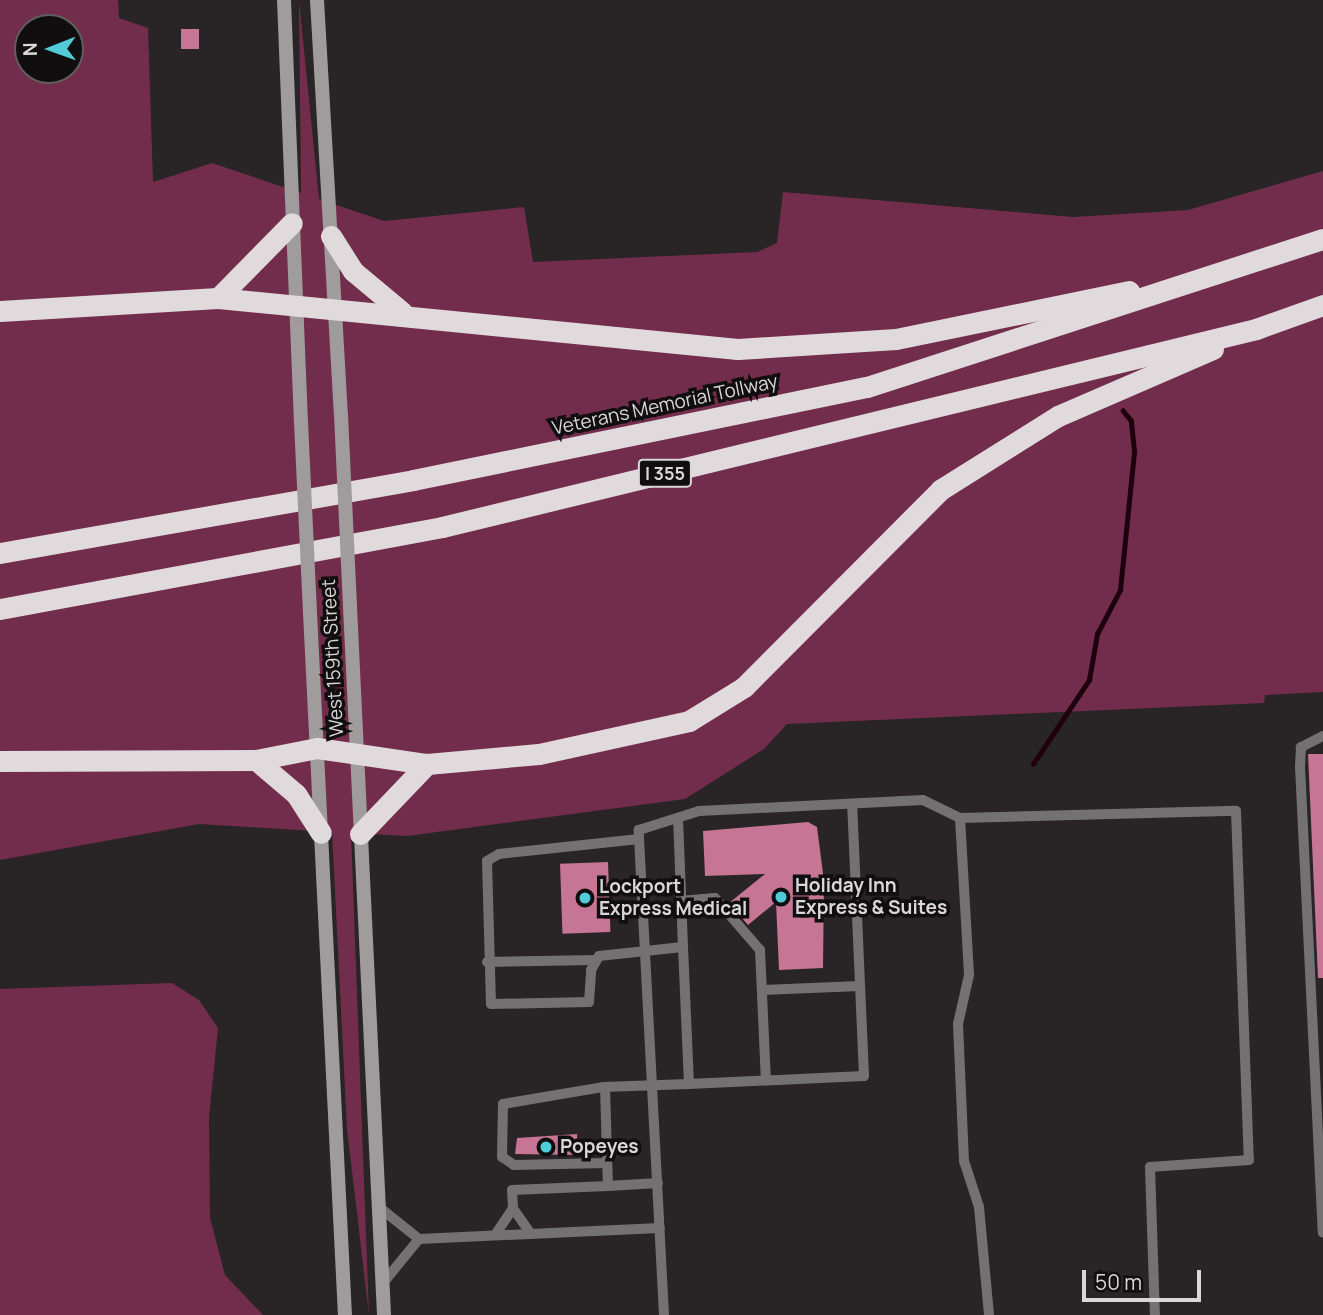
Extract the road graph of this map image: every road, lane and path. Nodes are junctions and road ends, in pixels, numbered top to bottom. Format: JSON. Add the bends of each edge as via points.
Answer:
{"nodes":[{"id":1,"x":284,"y":0,"type":"edge"},
{"id":2,"x":317,"y":0,"type":"edge"},
{"id":3,"x":292,"y":223,"type":"junction"},
{"id":4,"x":331,"y":236,"type":"junction"},
{"id":5,"x":1323,"y":239,"type":"edge"},
{"id":6,"x":1241,"y":268,"type":"junction"},
{"id":7,"x":218,"y":298,"type":"junction"},
{"id":8,"x":296,"y":304,"type":"junction"},
{"id":9,"x":1323,"y":304,"type":"edge"},
{"id":10,"x":0,"y":311,"type":"edge"},
{"id":11,"x":402,"y":312,"type":"junction"},
{"id":12,"x":335,"y":314,"type":"junction"},
{"id":13,"x":1289,"y":317,"type":"junction"},
{"id":14,"x":0,"y":553,"type":"edge"},
{"id":15,"x":0,"y":609,"type":"edge"},
{"id":16,"x":1323,"y":736,"type":"edge"},
{"id":17,"x":317,"y":748,"type":"junction"},
{"id":18,"x":356,"y":755,"type":"junction"},
{"id":19,"x":256,"y":760,"type":"junction"},
{"id":20,"x":0,"y":761,"type":"edge"},
{"id":21,"x":427,"y":764,"type":"junction"},
{"id":22,"x":852,"y":804,"type":"junction"},
{"id":23,"x":678,"y":818,"type":"junction"},
{"id":24,"x":960,"y":818,"type":"junction"},
{"id":25,"x":321,"y":833,"type":"junction"},
{"id":26,"x":360,"y":834,"type":"junction"},
{"id":27,"x":639,"y":839,"type":"junction"},
{"id":28,"x":681,"y":901,"type":"junction"},
{"id":29,"x":683,"y":947,"type":"junction"},
{"id":30,"x":645,"y":949,"type":"junction"},
{"id":31,"x":596,"y":960,"type":"junction"},
{"id":32,"x":487,"y":962,"type":"junction"},
{"id":33,"x":860,"y":986,"type":"junction"},
{"id":34,"x":762,"y":990,"type":"junction"},
{"id":35,"x":766,"y":1080,"type":"junction"},
{"id":36,"x":689,"y":1084,"type":"junction"},
{"id":37,"x":653,"y":1085,"type":"junction"},
{"id":38,"x":605,"y":1087,"type":"junction"},
{"id":39,"x":1321,"y":1159,"type":"edge"},
{"id":40,"x":607,"y":1163,"type":"junction"},
{"id":41,"x":658,"y":1183,"type":"junction"},
{"id":42,"x":608,"y":1186,"type":"junction"},
{"id":43,"x":379,"y":1207,"type":"junction"},
{"id":44,"x":513,"y":1208,"type":"junction"},
{"id":45,"x":660,"y":1228,"type":"junction"},
{"id":46,"x":1323,"y":1232,"type":"edge"},
{"id":47,"x":531,"y":1234,"type":"junction"},
{"id":48,"x":495,"y":1236,"type":"junction"},
{"id":49,"x":419,"y":1239,"type":"junction"},
{"id":50,"x":383,"y":1283,"type":"junction"},
{"id":51,"x":345,"y":1315,"type":"edge"},
{"id":52,"x":384,"y":1315,"type":"edge"},
{"id":53,"x":664,"y":1315,"type":"edge"},
{"id":54,"x":989,"y":1315,"type":"edge"},
{"id":55,"x":1155,"y":1315,"type":"edge"}],
"edges":[{"from":1,"to":3,"type":"main road","name":"West 159th Street"},
{"from":2,"to":4,"type":"main road","name":"West 159th Street"},
{"from":3,"to":7,"type":"highway"},
{"from":3,"to":8,"type":"main road","name":"West 159th Street"},
{"from":4,"to":11,"type":"highway","via":[[353,271]]},
{"from":4,"to":12,"type":"main road","name":"West 159th Street"},
{"from":5,"to":6,"type":"highway","name":"Veterans Memorial Tollway","number":"I 355"},
{"from":6,"to":11,"type":"highway","via":[[896,339],[738,349]]},
{"from":6,"to":14,"type":"highway","name":"Veterans Memorial Tollway","number":"I 355","via":[[867,387],[413,480]]},
{"from":7,"to":8,"type":"highway"},
{"from":7,"to":10,"type":"highway"},
{"from":8,"to":12,"type":"highway"},
{"from":8,"to":17,"type":"main road","name":"West 159th Street","bridge":true},
{"from":9,"to":13,"type":"highway","number":"I 355"},
{"from":11,"to":12,"type":"highway"},
{"from":12,"to":18,"type":"main road","name":"West 159th Street","bridge":true},
{"from":13,"to":15,"type":"highway","number":"I 355","via":[[442,527]]},
{"from":13,"to":21,"type":"highway","via":[[1058,416],[940,490],[744,687],[689,721],[578,750]]},
{"from":16,"to":39,"type":"lane","via":[[1301,747],[1300,767]]},
{"from":17,"to":18,"type":"highway"},
{"from":17,"to":19,"type":"highway"},
{"from":17,"to":25,"type":"main road","name":"West 159th Street"},
{"from":18,"to":21,"type":"highway"},
{"from":18,"to":26,"type":"main road","name":"West 159th Street"},
{"from":19,"to":20,"type":"highway"},
{"from":19,"to":25,"type":"highway","via":[[296,794]]},
{"from":21,"to":26,"type":"highway"},
{"from":22,"to":23,"type":"lane","via":[[699,811]]},
{"from":22,"to":24,"type":"lane","via":[[923,800]]},
{"from":22,"to":33,"type":"lane"},
{"from":23,"to":27,"type":"lane","via":[[639,830]]},
{"from":23,"to":28,"type":"lane"},
{"from":24,"to":54,"type":"lane","via":[[969,975],[958,1024],[964,1161],[979,1207]]},
{"from":24,"to":55,"type":"lane","via":[[1236,811],[1250,1160],[1150,1167]]},
{"from":25,"to":51,"type":"main road","name":"West 159th Street"},
{"from":26,"to":43,"type":"main road","name":"West 159th Street"},
{"from":27,"to":30,"type":"lane"},
{"from":27,"to":32,"type":"lane","via":[[499,854],[487,861]]},
{"from":28,"to":29,"type":"lane"},
{"from":28,"to":34,"type":"lane","via":[[715,898],[760,950]]},
{"from":29,"to":30,"type":"lane"},
{"from":29,"to":36,"type":"lane"},
{"from":30,"to":31,"type":"lane","via":[[605,953]]},
{"from":30,"to":37,"type":"lane"},
{"from":31,"to":32,"type":"lane"},
{"from":31,"to":32,"type":"lane","via":[[589,1002],[500,1007],[488,998]]},
{"from":33,"to":34,"type":"lane"},
{"from":33,"to":35,"type":"lane","via":[[863,1076]]},
{"from":34,"to":35,"type":"lane"},
{"from":35,"to":36,"type":"lane"},
{"from":36,"to":37,"type":"lane"},
{"from":37,"to":38,"type":"lane"},
{"from":37,"to":41,"type":"lane"},
{"from":38,"to":40,"type":"lane"},
{"from":38,"to":40,"type":"lane","via":[[586,1095],[513,1099],[503,1104],[499,1118],[502,1157],[514,1165]]},
{"from":39,"to":46,"type":"lane"},
{"from":40,"to":42,"type":"lane"},
{"from":41,"to":42,"type":"lane"},
{"from":41,"to":45,"type":"lane"},
{"from":42,"to":44,"type":"lane","via":[[512,1190]]},
{"from":43,"to":49,"type":"lane"},
{"from":43,"to":50,"type":"main road","name":"West 159th Street"},
{"from":44,"to":47,"type":"lane"},
{"from":44,"to":48,"type":"lane"},
{"from":45,"to":47,"type":"lane"},
{"from":45,"to":53,"type":"lane"},
{"from":47,"to":48,"type":"lane"},
{"from":48,"to":49,"type":"lane"},
{"from":49,"to":50,"type":"lane"},
{"from":50,"to":52,"type":"main road","name":"West 159th Street"}]}
